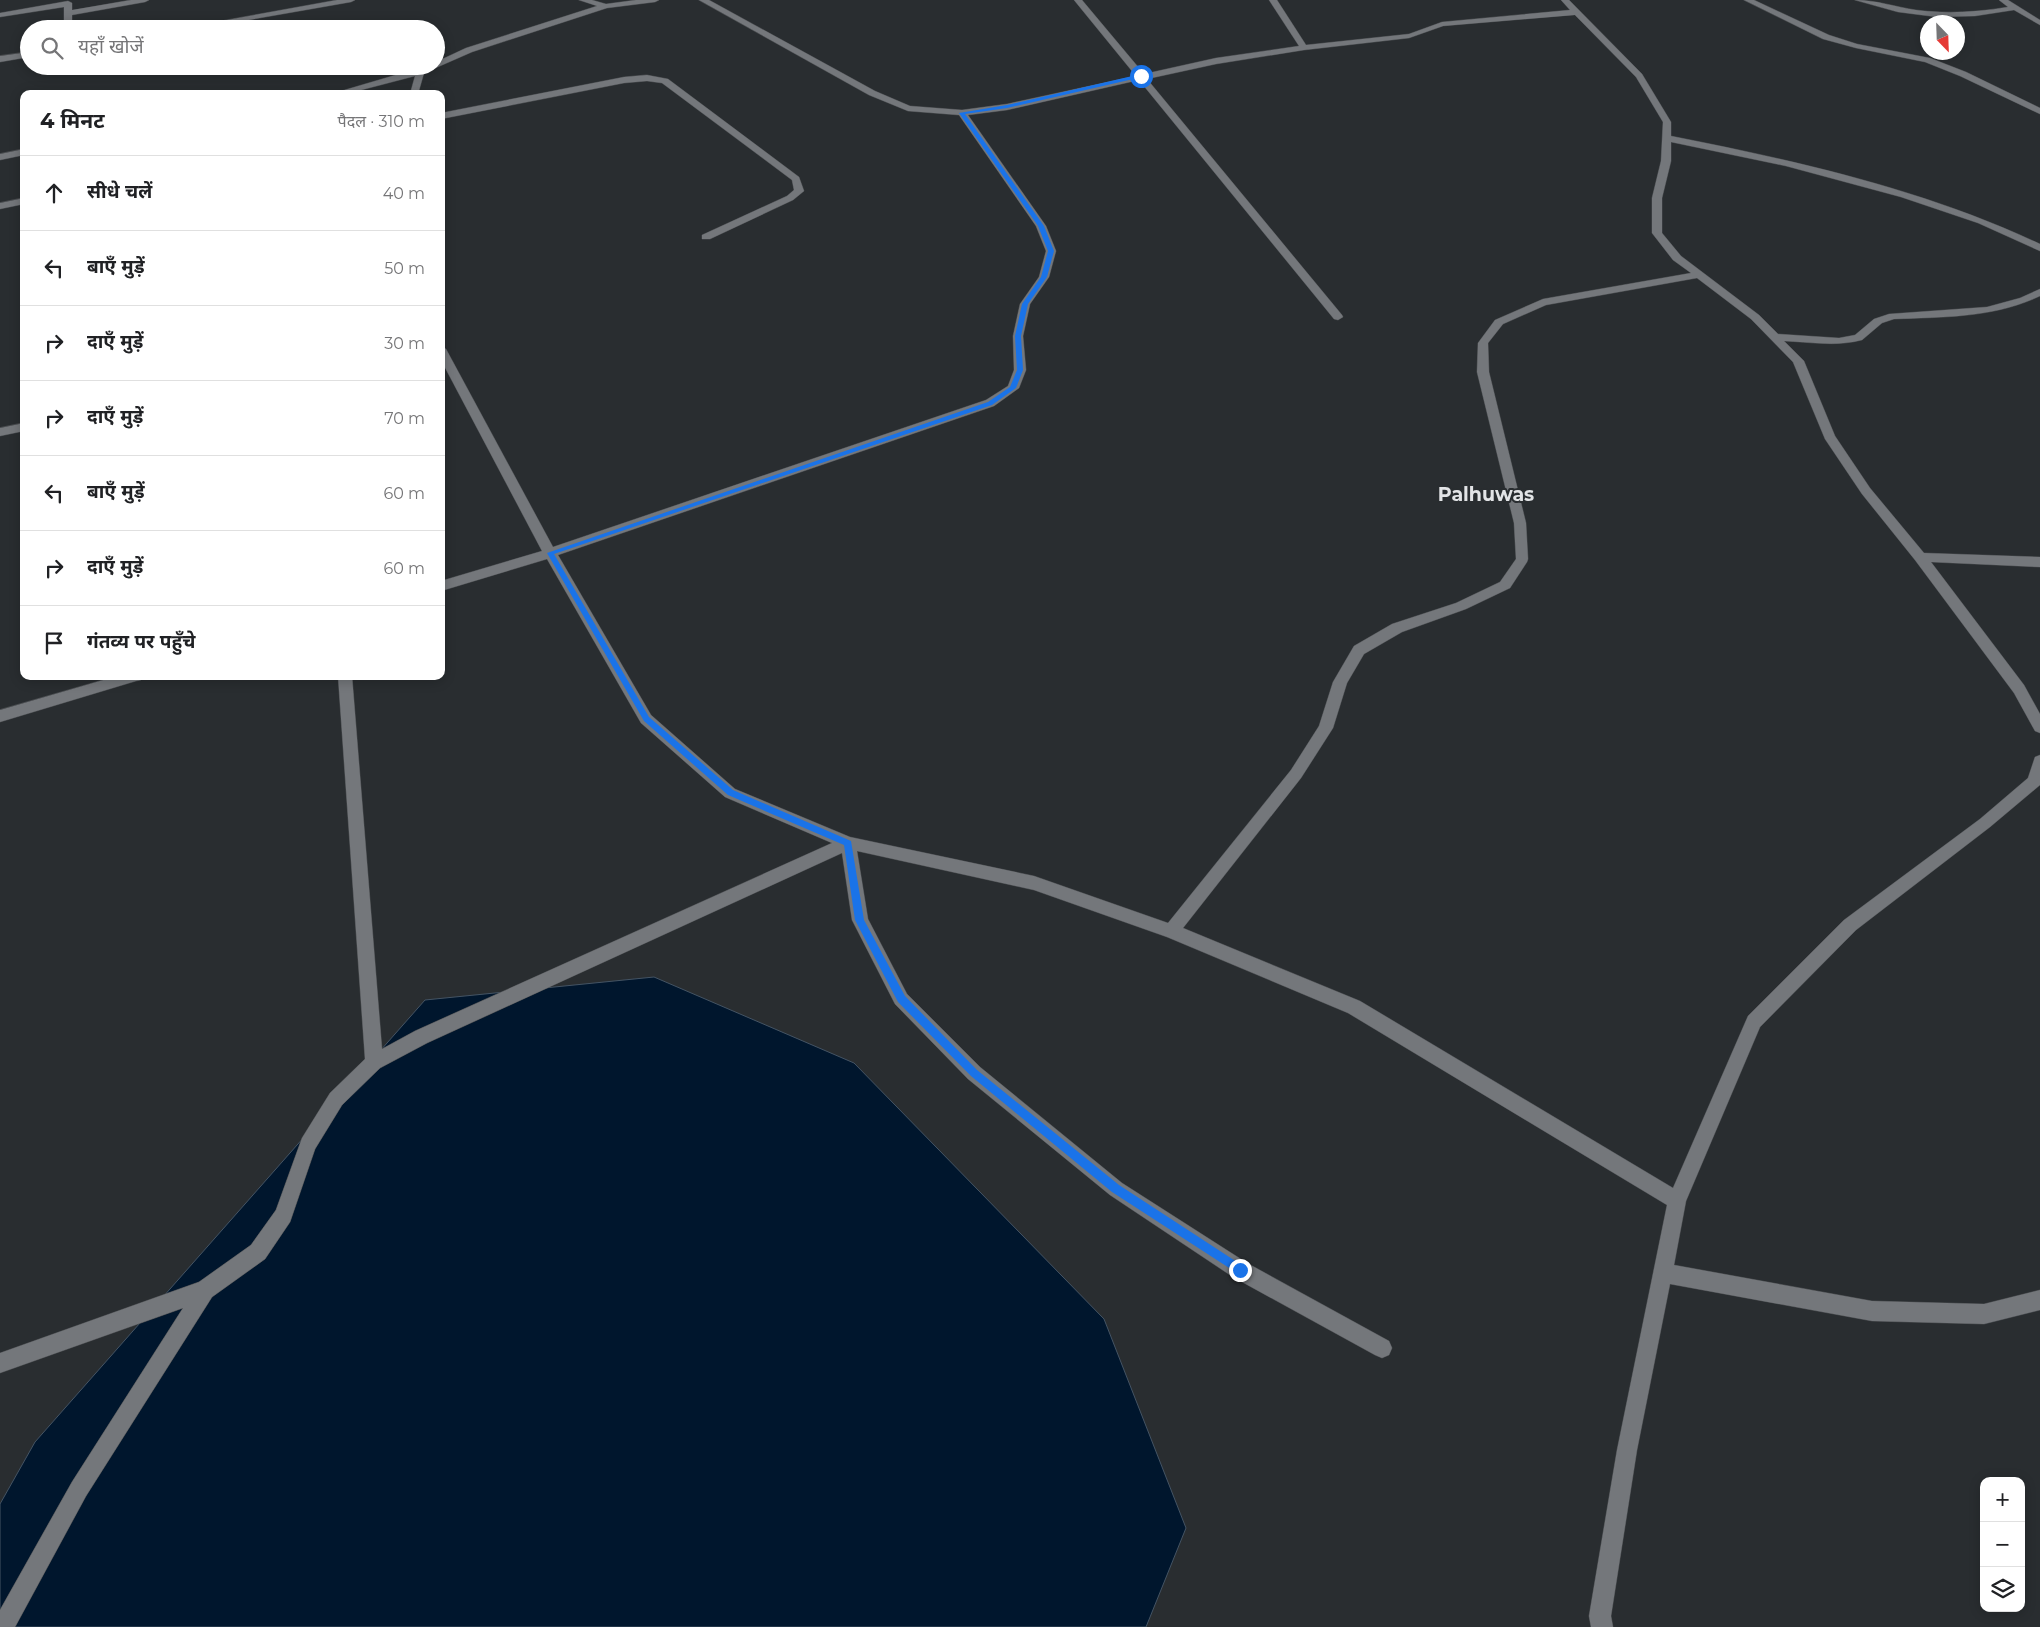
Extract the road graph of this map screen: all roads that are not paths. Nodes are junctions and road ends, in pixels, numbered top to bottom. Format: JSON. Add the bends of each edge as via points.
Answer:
{"nodes":[{"id":1,"x":145,"y":0,"type":"edge"},
{"id":2,"x":351,"y":0,"type":"edge"},
{"id":3,"x":583,"y":0,"type":"edge"},
{"id":4,"x":655,"y":0,"type":"edge"},
{"id":5,"x":703,"y":0,"type":"edge"},
{"id":6,"x":1078,"y":0,"type":"edge"},
{"id":7,"x":1273,"y":0,"type":"edge"},
{"id":8,"x":1565,"y":0,"type":"edge"},
{"id":9,"x":1748,"y":0,"type":"edge"},
{"id":10,"x":1859,"y":0,"type":"edge"},
{"id":11,"x":2003,"y":0,"type":"edge"},
{"id":12,"x":68,"y":6,"type":"edge"},
{"id":13,"x":606,"y":6,"type":"junction"},
{"id":14,"x":2015,"y":8,"type":"junction"},
{"id":15,"x":1576,"y":12,"type":"junction"},
{"id":16,"x":0,"y":15,"type":"edge"},
{"id":17,"x":68,"y":20,"type":"edge"},
{"id":18,"x":234,"y":20,"type":"edge"},
{"id":19,"x":2040,"y":23,"type":"edge"},
{"id":20,"x":1304,"y":48,"type":"junction"},
{"id":21,"x":20,"y":56,"type":"edge"},
{"id":22,"x":0,"y":59,"type":"edge"},
{"id":23,"x":445,"y":61,"type":"edge"},
{"id":24,"x":408,"y":75,"type":"edge"},
{"id":25,"x":419,"y":75,"type":"edge"},
{"id":26,"x":1141,"y":76,"type":"junction"},
{"id":27,"x":350,"y":90,"type":"edge"},
{"id":28,"x":415,"y":90,"type":"edge"},
{"id":29,"x":2040,"y":111,"type":"edge"},
{"id":30,"x":962,"y":113,"type":"junction"},
{"id":31,"x":445,"y":115,"type":"edge"},
{"id":32,"x":1666,"y":138,"type":"junction"},
{"id":33,"x":20,"y":153,"type":"edge"},
{"id":34,"x":0,"y":156,"type":"edge"},
{"id":35,"x":20,"y":202,"type":"edge"},
{"id":36,"x":0,"y":206,"type":"edge"},
{"id":37,"x":706,"y":238,"type":"dead end"},
{"id":38,"x":2040,"y":248,"type":"edge"},
{"id":39,"x":1698,"y":275,"type":"junction"},
{"id":40,"x":2040,"y":292,"type":"edge"},
{"id":41,"x":1338,"y":316,"type":"dead end"},
{"id":42,"x":1775,"y":337,"type":"junction"},
{"id":43,"x":445,"y":356,"type":"edge"},
{"id":44,"x":20,"y":428,"type":"edge"},
{"id":45,"x":0,"y":432,"type":"edge"},
{"id":46,"x":550,"y":553,"type":"junction"},
{"id":47,"x":1920,"y":557,"type":"junction"},
{"id":48,"x":2040,"y":562,"type":"edge"},
{"id":49,"x":445,"y":585,"type":"edge"},
{"id":50,"x":122,"y":680,"type":"edge"},
{"id":51,"x":344,"y":680,"type":"edge"},
{"id":52,"x":0,"y":716,"type":"edge"},
{"id":53,"x":2040,"y":727,"type":"edge"},
{"id":54,"x":2040,"y":761,"type":"edge"},
{"id":55,"x":848,"y":843,"type":"junction"},
{"id":56,"x":1171,"y":931,"type":"junction"},
{"id":57,"x":374,"y":1062,"type":"junction"},
{"id":58,"x":1677,"y":1201,"type":"junction"},
{"id":59,"x":1664,"y":1273,"type":"junction"},
{"id":60,"x":205,"y":1290,"type":"junction"},
{"id":61,"x":2040,"y":1300,"type":"edge"},
{"id":62,"x":1382,"y":1348,"type":"dead end"},
{"id":63,"x":0,"y":1363,"type":"edge"},
{"id":64,"x":3,"y":1627,"type":"edge"},
{"id":65,"x":1602,"y":1627,"type":"edge"}],
"edges":[{"from":1,"to":12,"type":"street"},
{"from":2,"to":18,"type":"street"},
{"from":3,"to":13,"type":"street"},
{"from":4,"to":13,"type":"street"},
{"from":5,"to":30,"type":"street","via":[[872,94],[908,108]]},
{"from":6,"to":26,"type":"street"},
{"from":7,"to":20,"type":"street"},
{"from":8,"to":15,"type":"street"},
{"from":9,"to":29,"type":"street","via":[[1826,37],[1926,60],[1963,74]]},
{"from":10,"to":14,"type":"street","via":[[1914,13],[1952,16],[1986,15]]},
{"from":11,"to":14,"type":"street"},
{"from":12,"to":16,"type":"street"},
{"from":12,"to":17,"type":"street"},
{"from":13,"to":23,"type":"street","via":[[470,50]]},
{"from":14,"to":19,"type":"street"},
{"from":15,"to":20,"type":"street","via":[[1450,23],[1432,26],[1421,34]]},
{"from":15,"to":32,"type":"street","via":[[1639,76],[1666,122]]},
{"from":20,"to":26,"type":"street","via":[[1216,60]]},
{"from":21,"to":22,"type":"street"},
{"from":24,"to":27,"type":"street"},
{"from":25,"to":28,"type":"street"},
{"from":26,"to":30,"type":"street"},
{"from":26,"to":41,"type":"street"},
{"from":30,"to":46,"type":"street","via":[[1041,226],[1051,251],[1044,277],[1025,304],[1018,336],[1020,370],[1013,388],[990,403]]},
{"from":31,"to":37,"type":"street","via":[[624,80],[647,78],[665,81],[796,179],[799,190],[790,198]]},
{"from":32,"to":38,"type":"street","via":[[1809,168],[1903,194],[1982,221]]},
{"from":32,"to":39,"type":"street","via":[[1666,160],[1657,198],[1658,233],[1677,258]]},
{"from":33,"to":34,"type":"street"},
{"from":35,"to":36,"type":"street"},
{"from":39,"to":42,"type":"street","via":[[1755,317]]},
{"from":39,"to":56,"type":"street","via":[[1543,302],[1500,322],[1482,343],[1483,372],[1520,523],[1522,559],[1505,585],[1461,606],[1397,628],[1359,650],[1340,682],[1326,728],[1296,774]]},
{"from":40,"to":42,"type":"street","via":[[2013,305],[1987,310],[1893,316],[1878,321],[1858,338],[1839,341]]},
{"from":42,"to":47,"type":"street","via":[[1798,361],[1829,436],[1850,468]]},
{"from":43,"to":46,"type":"street"},
{"from":44,"to":45,"type":"street"},
{"from":46,"to":49,"type":"street"},
{"from":46,"to":55,"type":"street","via":[[646,719],[730,793]]},
{"from":47,"to":48,"type":"street"},
{"from":47,"to":53,"type":"street","via":[[2019,689]]},
{"from":50,"to":52,"type":"street"},
{"from":51,"to":57,"type":"street"},
{"from":54,"to":58,"type":"street","via":[[2035,781],[1850,925],[1754,1022]]},
{"from":55,"to":56,"type":"street","via":[[1034,883]]},
{"from":55,"to":57,"type":"street","via":[[430,1033]]},
{"from":55,"to":62,"type":"street","via":[[860,920],[902,999],[974,1073],[1116,1188],[1240,1270]]},
{"from":56,"to":58,"type":"street","via":[[1354,1008]]},
{"from":57,"to":60,"type":"street","via":[[336,1099],[308,1144],[283,1215],[258,1252]]},
{"from":58,"to":59,"type":"street"},
{"from":59,"to":61,"type":"street","via":[[1872,1311],[1984,1314]]},
{"from":59,"to":65,"type":"street","via":[[1627,1450],[1600,1616]]},
{"from":60,"to":63,"type":"street"},
{"from":60,"to":64,"type":"street","via":[[78,1489]]}]}
